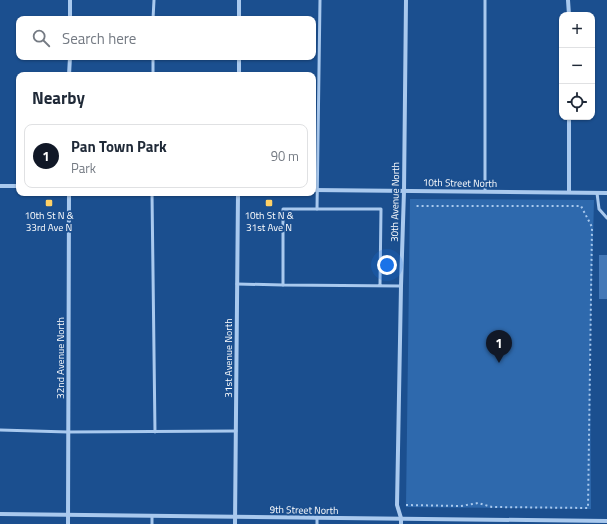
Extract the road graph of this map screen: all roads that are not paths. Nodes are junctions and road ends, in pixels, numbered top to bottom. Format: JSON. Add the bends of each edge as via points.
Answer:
{"nodes":[{"id":1,"x":70,"y":0,"type":"edge"},
{"id":2,"x":154,"y":0,"type":"edge"},
{"id":3,"x":239,"y":0,"type":"edge"},
{"id":4,"x":320,"y":0,"type":"edge"},
{"id":5,"x":406,"y":0,"type":"edge"},
{"id":6,"x":485,"y":0,"type":"edge"},
{"id":7,"x":568,"y":0,"type":"edge"},
{"id":8,"x":569,"y":12,"type":"edge"},
{"id":9,"x":70,"y":16,"type":"edge"},
{"id":10,"x":153,"y":16,"type":"edge"},
{"id":11,"x":239,"y":16,"type":"edge"},
{"id":12,"x":70,"y":60,"type":"edge"},
{"id":13,"x":153,"y":60,"type":"edge"},
{"id":14,"x":239,"y":60,"type":"edge"},
{"id":15,"x":70,"y":72,"type":"edge"},
{"id":16,"x":153,"y":72,"type":"edge"},
{"id":17,"x":239,"y":72,"type":"edge"},
{"id":18,"x":569,"y":120,"type":"edge"},
{"id":19,"x":316,"y":152,"type":"edge"},
{"id":20,"x":0,"y":186,"type":"edge"},
{"id":21,"x":16,"y":186,"type":"edge"},
{"id":22,"x":316,"y":190,"type":"edge"},
{"id":23,"x":404,"y":190,"type":"junction"},
{"id":24,"x":484,"y":192,"type":"junction"},
{"id":25,"x":569,"y":192,"type":"junction"},
{"id":26,"x":597,"y":192,"type":"junction"},
{"id":27,"x":607,"y":193,"type":"edge"},
{"id":28,"x":69,"y":196,"type":"edge"},
{"id":29,"x":152,"y":196,"type":"edge"},
{"id":30,"x":238,"y":196,"type":"edge"},
{"id":31,"x":316,"y":196,"type":"edge"},
{"id":32,"x":317,"y":209,"type":"junction"},
{"id":33,"x":607,"y":218,"type":"edge"},
{"id":34,"x":237,"y":284,"type":"junction"},
{"id":35,"x":284,"y":285,"type":"junction"},
{"id":36,"x":380,"y":286,"type":"junction"},
{"id":37,"x":401,"y":286,"type":"junction"},
{"id":38,"x":0,"y":430,"type":"edge"},
{"id":39,"x":236,"y":431,"type":"junction"},
{"id":40,"x":68,"y":432,"type":"junction"},
{"id":41,"x":155,"y":432,"type":"junction"},
{"id":42,"x":0,"y":514,"type":"edge"},
{"id":43,"x":68,"y":515,"type":"junction"},
{"id":44,"x":152,"y":516,"type":"junction"},
{"id":45,"x":235,"y":517,"type":"junction"},
{"id":46,"x":317,"y":518,"type":"junction"},
{"id":47,"x":401,"y":518,"type":"junction"},
{"id":48,"x":607,"y":521,"type":"edge"},
{"id":49,"x":566,"y":522,"type":"edge"},
{"id":50,"x":68,"y":524,"type":"edge"},
{"id":51,"x":152,"y":524,"type":"edge"},
{"id":52,"x":235,"y":524,"type":"edge"},
{"id":53,"x":317,"y":524,"type":"edge"},
{"id":54,"x":401,"y":524,"type":"edge"}],
"edges":[{"from":1,"to":9,"type":"street"},
{"from":2,"to":10,"type":"lane"},
{"from":3,"to":11,"type":"street"},
{"from":4,"to":19,"type":"lane"},
{"from":5,"to":23,"type":"street","name":"30th Avenue North"},
{"from":6,"to":24,"type":"lane"},
{"from":7,"to":8,"type":"street"},
{"from":12,"to":15,"type":"street"},
{"from":13,"to":16,"type":"lane"},
{"from":14,"to":17,"type":"street"},
{"from":18,"to":25,"type":"street"},
{"from":20,"to":21,"type":"street"},
{"from":22,"to":23,"type":"street","name":"10th Street North"},
{"from":23,"to":24,"type":"street","name":"10th Street North"},
{"from":23,"to":37,"type":"street","name":"30th Avenue North"},
{"from":24,"to":25,"type":"street","name":"10th Street North"},
{"from":25,"to":26,"type":"street","name":"10th Street North"},
{"from":26,"to":27,"type":"street","name":"10th Street North"},
{"from":26,"to":33,"type":"lane","via":[[599,209]]},
{"from":28,"to":40,"type":"street","name":"32nd Avenue North"},
{"from":29,"to":41,"type":"lane"},
{"from":30,"to":34,"type":"street","name":"31st Avenue North"},
{"from":31,"to":32,"type":"lane"},
{"from":32,"to":35,"type":"lane","via":[[283,208]]},
{"from":32,"to":36,"type":"lane","via":[[381,209]]},
{"from":34,"to":35,"type":"lane"},
{"from":34,"to":39,"type":"street","name":"31st Avenue North"},
{"from":35,"to":36,"type":"lane"},
{"from":36,"to":37,"type":"lane"},
{"from":37,"to":47,"type":"street","name":"30th Avenue North","via":[[397,505]]},
{"from":38,"to":40,"type":"lane"},
{"from":39,"to":41,"type":"lane"},
{"from":39,"to":45,"type":"street","name":"31st Avenue North"},
{"from":40,"to":41,"type":"lane"},
{"from":40,"to":43,"type":"street","name":"32nd Avenue North"},
{"from":42,"to":43,"type":"street","name":"9th Street North"},
{"from":43,"to":44,"type":"street","name":"9th Street North"},
{"from":43,"to":50,"type":"street","name":"32nd Avenue North"},
{"from":44,"to":45,"type":"street","name":"9th Street North"},
{"from":44,"to":51,"type":"lane"},
{"from":45,"to":46,"type":"street","name":"9th Street North"},
{"from":45,"to":52,"type":"street","name":"31st Avenue North"},
{"from":46,"to":47,"type":"street","name":"9th Street North"},
{"from":46,"to":53,"type":"lane"},
{"from":47,"to":49,"type":"street","name":"9th Street North"},
{"from":47,"to":54,"type":"street","name":"30th Avenue North"},
{"from":48,"to":49,"type":"street","name":"9th Street North"}]}
